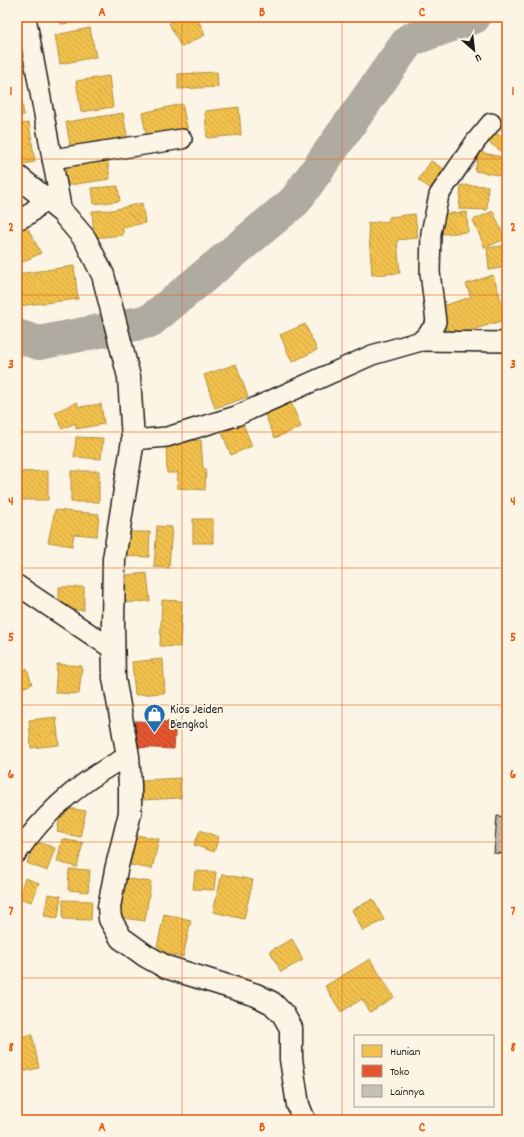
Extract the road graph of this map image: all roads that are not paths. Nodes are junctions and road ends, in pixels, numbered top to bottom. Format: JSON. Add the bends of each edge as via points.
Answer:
{"nodes":[{"id":1,"x":26,"y":17,"type":"edge"},
{"id":2,"x":491,"y":123,"type":"dead end"},
{"id":3,"x":182,"y":138,"type":"dead end"},
{"id":4,"x":52,"y":159,"type":"junction"},
{"id":5,"x":17,"y":176,"type":"edge"},
{"id":6,"x":54,"y":206,"type":"junction"},
{"id":7,"x":17,"y":220,"type":"edge"},
{"id":8,"x":421,"y":341,"type":"junction"},
{"id":9,"x":505,"y":342,"type":"dead end"},
{"id":10,"x":133,"y":440,"type":"junction"},
{"id":11,"x":17,"y":585,"type":"edge"},
{"id":12,"x":114,"y":650,"type":"junction"},
{"id":13,"x":128,"y":756,"type":"junction"},
{"id":14,"x":17,"y":853,"type":"edge"},
{"id":15,"x":304,"y":1120,"type":"edge"}],
"edges":[{"from":1,"to":4,"type":"street"},
{"from":2,"to":8,"type":"street","via":[[439,195],[431,233],[430,272],[436,322]]},
{"from":3,"to":4,"type":"street"},
{"from":4,"to":6,"type":"street"},
{"from":5,"to":6,"type":"highway"},
{"from":6,"to":7,"type":"street"},
{"from":6,"to":10,"type":"highway","via":[[85,239],[103,275],[129,377]]},
{"from":8,"to":9,"type":"street"},
{"from":8,"to":10,"type":"street","via":[[372,355],[236,416],[167,437]]},
{"from":10,"to":12,"type":"highway","via":[[114,559]]},
{"from":11,"to":12,"type":"street"},
{"from":12,"to":13,"type":"highway","via":[[114,678]]},
{"from":13,"to":14,"type":"street","via":[[83,782],[56,807]]},
{"from":13,"to":15,"type":"highway","via":[[130,812],[109,907],[114,928],[131,946],[166,967],[256,995],[272,1003],[283,1014],[291,1028],[298,1105]]}]}
